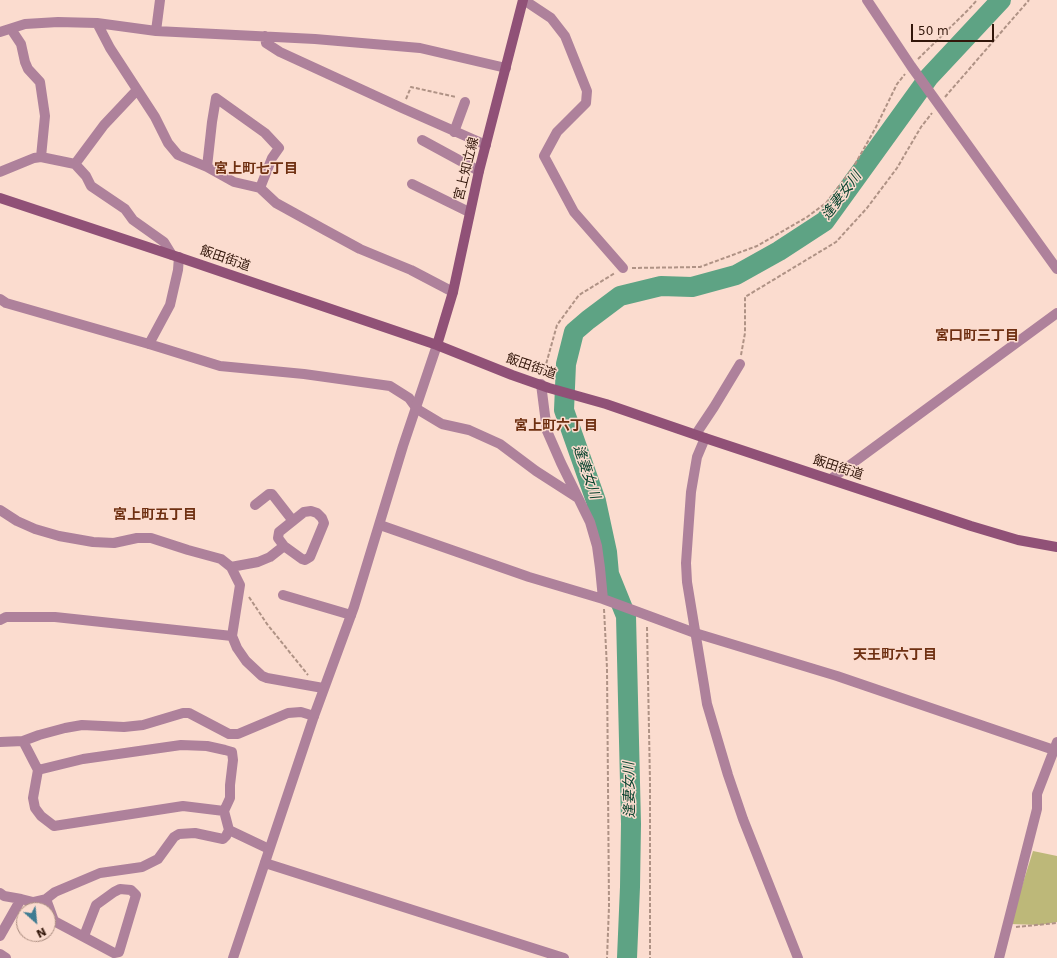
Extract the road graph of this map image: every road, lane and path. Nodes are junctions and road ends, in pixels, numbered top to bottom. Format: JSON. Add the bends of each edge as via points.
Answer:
{"nodes":[{"id":1,"x":160,"y":0,"type":"edge"},
{"id":2,"x":524,"y":0,"type":"edge"},
{"id":3,"x":868,"y":0,"type":"edge"},
{"id":4,"x":977,"y":0,"type":"edge"},
{"id":5,"x":1029,"y":0,"type":"edge"},
{"id":6,"x":97,"y":23,"type":"junction"},
{"id":7,"x":11,"y":29,"type":"junction"},
{"id":8,"x":156,"y":31,"type":"junction"},
{"id":9,"x":0,"y":32,"type":"edge"},
{"id":10,"x":265,"y":36,"type":"junction"},
{"id":11,"x":506,"y":68,"type":"junction"},
{"id":12,"x":914,"y":70,"type":"junction"},
{"id":13,"x":137,"y":90,"type":"junction"},
{"id":14,"x":463,"y":100,"type":"joint"},
{"id":15,"x":936,"y":100,"type":"junction"},
{"id":16,"x":402,"y":108,"type":"junction"},
{"id":17,"x":454,"y":132,"type":"junction"},
{"id":18,"x":422,"y":140,"type":"dead end"},
{"id":19,"x":486,"y":145,"type":"junction"},
{"id":20,"x":41,"y":157,"type":"junction"},
{"id":21,"x":75,"y":164,"type":"junction"},
{"id":22,"x":206,"y":167,"type":"junction"},
{"id":23,"x":3,"y":169,"type":"edge"},
{"id":24,"x":479,"y":171,"type":"junction"},
{"id":25,"x":412,"y":184,"type":"dead end"},
{"id":26,"x":260,"y":188,"type":"junction"},
{"id":27,"x":0,"y":198,"type":"edge"},
{"id":28,"x":469,"y":212,"type":"junction"},
{"id":29,"x":175,"y":256,"type":"junction"},
{"id":30,"x":622,"y":268,"type":"junction"},
{"id":31,"x":1057,"y":269,"type":"edge"},
{"id":32,"x":453,"y":292,"type":"junction"},
{"id":33,"x":0,"y":300,"type":"edge"},
{"id":34,"x":1057,"y":313,"type":"edge"},
{"id":35,"x":149,"y":344,"type":"junction"},
{"id":36,"x":437,"y":345,"type":"junction"},
{"id":37,"x":740,"y":364,"type":"joint"},
{"id":38,"x":545,"y":386,"type":"junction"},
{"id":39,"x":416,"y":409,"type":"junction"},
{"id":40,"x":701,"y":436,"type":"junction"},
{"id":41,"x":831,"y":479,"type":"junction"},
{"id":42,"x":578,"y":498,"type":"junction"},
{"id":43,"x":255,"y":505,"type":"dead end"},
{"id":44,"x":0,"y":510,"type":"edge"},
{"id":45,"x":293,"y":522,"type":"junction"},
{"id":46,"x":380,"y":525,"type":"junction"},
{"id":47,"x":284,"y":546,"type":"junction"},
{"id":48,"x":1057,"y":547,"type":"edge"},
{"id":49,"x":231,"y":567,"type":"junction"},
{"id":50,"x":240,"y":585,"type":"junction"},
{"id":51,"x":283,"y":595,"type":"dead end"},
{"id":52,"x":605,"y":601,"type":"junction"},
{"id":53,"x":644,"y":614,"type":"junction"},
{"id":54,"x":351,"y":615,"type":"junction"},
{"id":55,"x":0,"y":620,"type":"edge"},
{"id":56,"x":695,"y":633,"type":"junction"},
{"id":57,"x":232,"y":636,"type":"junction"},
{"id":58,"x":308,"y":676,"type":"dead end"},
{"id":59,"x":324,"y":688,"type":"junction"},
{"id":60,"x":314,"y":716,"type":"junction"},
{"id":61,"x":23,"y":741,"type":"junction"},
{"id":62,"x":0,"y":742,"type":"edge"},
{"id":63,"x":1055,"y":746,"type":"edge"},
{"id":64,"x":38,"y":770,"type":"junction"},
{"id":65,"x":224,"y":811,"type":"junction"},
{"id":66,"x":229,"y":830,"type":"junction"},
{"id":67,"x":269,"y":849,"type":"junction"},
{"id":68,"x":265,"y":864,"type":"junction"},
{"id":69,"x":0,"y":893,"type":"edge"},
{"id":70,"x":46,"y":898,"type":"junction"},
{"id":71,"x":21,"y":899,"type":"junction"},
{"id":72,"x":1057,"y":923,"type":"edge"},
{"id":73,"x":1008,"y":928,"type":"junction"},
{"id":74,"x":0,"y":936,"type":"edge"},
{"id":75,"x":84,"y":936,"type":"dead end"},
{"id":76,"x":0,"y":954,"type":"edge"},
{"id":77,"x":6,"y":958,"type":"edge"},
{"id":78,"x":233,"y":958,"type":"edge"},
{"id":79,"x":564,"y":958,"type":"edge"},
{"id":80,"x":607,"y":958,"type":"edge"},
{"id":81,"x":650,"y":958,"type":"edge"},
{"id":82,"x":798,"y":958,"type":"edge"},
{"id":83,"x":999,"y":958,"type":"edge"}],
"edges":[{"from":1,"to":8,"type":"street"},
{"from":2,"to":11,"type":"main road","name":"宮上知立線"},
{"from":2,"to":30,"type":"street","via":[[551,18],[565,36],[587,91],[586,103],[558,132],[544,156],[574,212]]},
{"from":3,"to":12,"type":"street"},
{"from":4,"to":12,"type":"path"},
{"from":5,"to":15,"type":"path"},
{"from":6,"to":7,"type":"street","via":[[26,24]]},
{"from":6,"to":8,"type":"street"},
{"from":6,"to":13,"type":"street"},
{"from":7,"to":9,"type":"street"},
{"from":7,"to":20,"type":"street","via":[[21,44],[28,69],[40,82],[45,116]]},
{"from":8,"to":10,"type":"street"},
{"from":10,"to":11,"type":"street","via":[[420,48]]},
{"from":10,"to":16,"type":"street","via":[[266,43],[280,52]]},
{"from":11,"to":19,"type":"main road","name":"宮上知立線"},
{"from":12,"to":15,"type":"street"},
{"from":12,"to":30,"type":"path","via":[[897,84],[853,168],[826,202],[807,217],[757,246],[700,267]]},
{"from":13,"to":21,"type":"street","via":[[104,125]]},
{"from":13,"to":22,"type":"street","via":[[168,143],[178,155]]},
{"from":14,"to":16,"type":"path","via":[[411,87]]},
{"from":14,"to":17,"type":"street"},
{"from":15,"to":31,"type":"street"},
{"from":15,"to":37,"type":"path","via":[[897,168],[867,208],[836,242],[745,297],[745,333]]},
{"from":16,"to":17,"type":"street"},
{"from":17,"to":19,"type":"street"},
{"from":18,"to":24,"type":"street"},
{"from":19,"to":24,"type":"main road","name":"宮上知立線"},
{"from":20,"to":21,"type":"street"},
{"from":20,"to":23,"type":"street"},
{"from":21,"to":29,"type":"street","via":[[91,186],[164,242]]},
{"from":22,"to":26,"type":"street","via":[[234,182]]},
{"from":22,"to":26,"type":"street","via":[[216,98],[265,133],[279,148],[272,158]]},
{"from":24,"to":28,"type":"main road","name":"宮上知立線"},
{"from":25,"to":28,"type":"street"},
{"from":26,"to":32,"type":"street","via":[[276,204],[360,249],[411,270]]},
{"from":27,"to":29,"type":"main road","name":"飯田街道"},
{"from":28,"to":32,"type":"main road","name":"宮上知立線"},
{"from":29,"to":35,"type":"street","via":[[178,270],[170,305]]},
{"from":29,"to":36,"type":"main road","name":"飯田街道"},
{"from":30,"to":38,"type":"path","via":[[579,295],[557,325]]},
{"from":32,"to":36,"type":"main road","name":"宮上知立線"},
{"from":33,"to":35,"type":"street"},
{"from":34,"to":41,"type":"street"},
{"from":35,"to":39,"type":"street","via":[[220,366],[390,386],[409,398]]},
{"from":36,"to":38,"type":"main road","name":"飯田街道"},
{"from":36,"to":39,"type":"street"},
{"from":37,"to":40,"type":"street","via":[[714,407]]},
{"from":38,"to":40,"type":"main road","name":"飯田街道"},
{"from":38,"to":42,"type":"street","via":[[547,431]]},
{"from":39,"to":42,"type":"street","via":[[442,424],[469,430],[492,439]]},
{"from":39,"to":46,"type":"street"},
{"from":40,"to":41,"type":"main road","name":"飯田街道"},
{"from":40,"to":56,"type":"street","via":[[691,492],[686,562]]},
{"from":41,"to":48,"type":"main road","name":"飯田街道","via":[[1018,540]]},
{"from":42,"to":52,"type":"street","via":[[590,522],[597,546]]},
{"from":43,"to":45,"type":"street","via":[[272,494]]},
{"from":44,"to":49,"type":"street","via":[[35,529],[59,536],[114,543],[151,538],[221,559]]},
{"from":45,"to":47,"type":"street","via":[[279,532],[278,538]]},
{"from":45,"to":47,"type":"street","via":[[307,511],[317,513],[324,523],[312,554],[305,560]]},
{"from":46,"to":52,"type":"street"},
{"from":46,"to":54,"type":"street"},
{"from":47,"to":49,"type":"street","via":[[270,557],[258,562]]},
{"from":49,"to":50,"type":"street"},
{"from":50,"to":57,"type":"street"},
{"from":50,"to":58,"type":"path"},
{"from":51,"to":54,"type":"street"},
{"from":52,"to":53,"type":"street"},
{"from":52,"to":80,"type":"path","via":[[609,906]]},
{"from":53,"to":56,"type":"street"},
{"from":53,"to":81,"type":"path","via":[[650,782]]},
{"from":54,"to":59,"type":"street"},
{"from":55,"to":57,"type":"street","via":[[6,617],[56,617]]},
{"from":56,"to":63,"type":"street"},
{"from":56,"to":82,"type":"street","via":[[707,704],[728,775]]},
{"from":57,"to":59,"type":"street","via":[[241,654],[262,676]]},
{"from":59,"to":60,"type":"street"},
{"from":60,"to":61,"type":"street","via":[[301,712],[288,713],[238,734],[229,734],[189,713],[183,713],[143,725],[82,725]]},
{"from":60,"to":67,"type":"street"},
{"from":61,"to":62,"type":"street"},
{"from":61,"to":64,"type":"street"},
{"from":63,"to":73,"type":"street","via":[[1037,794],[1037,809]]},
{"from":64,"to":65,"type":"street","via":[[35,808],[54,826],[182,806]]},
{"from":64,"to":65,"type":"street","via":[[83,759],[181,745],[207,746],[232,752],[230,798]]},
{"from":65,"to":66,"type":"street"},
{"from":66,"to":67,"type":"street"},
{"from":66,"to":70,"type":"street","via":[[223,838],[195,833],[179,834],[158,859],[142,867],[100,873]]},
{"from":67,"to":68,"type":"street"},
{"from":68,"to":78,"type":"street"},
{"from":68,"to":79,"type":"street"},
{"from":69,"to":71,"type":"street"},
{"from":70,"to":71,"type":"street","via":[[33,902]]},
{"from":70,"to":75,"type":"street","via":[[54,921],[114,953],[119,952],[136,895],[131,890],[120,889],[96,905]]},
{"from":71,"to":74,"type":"street"},
{"from":72,"to":73,"type":"path"},
{"from":73,"to":83,"type":"street"},
{"from":76,"to":77,"type":"street"}]}
